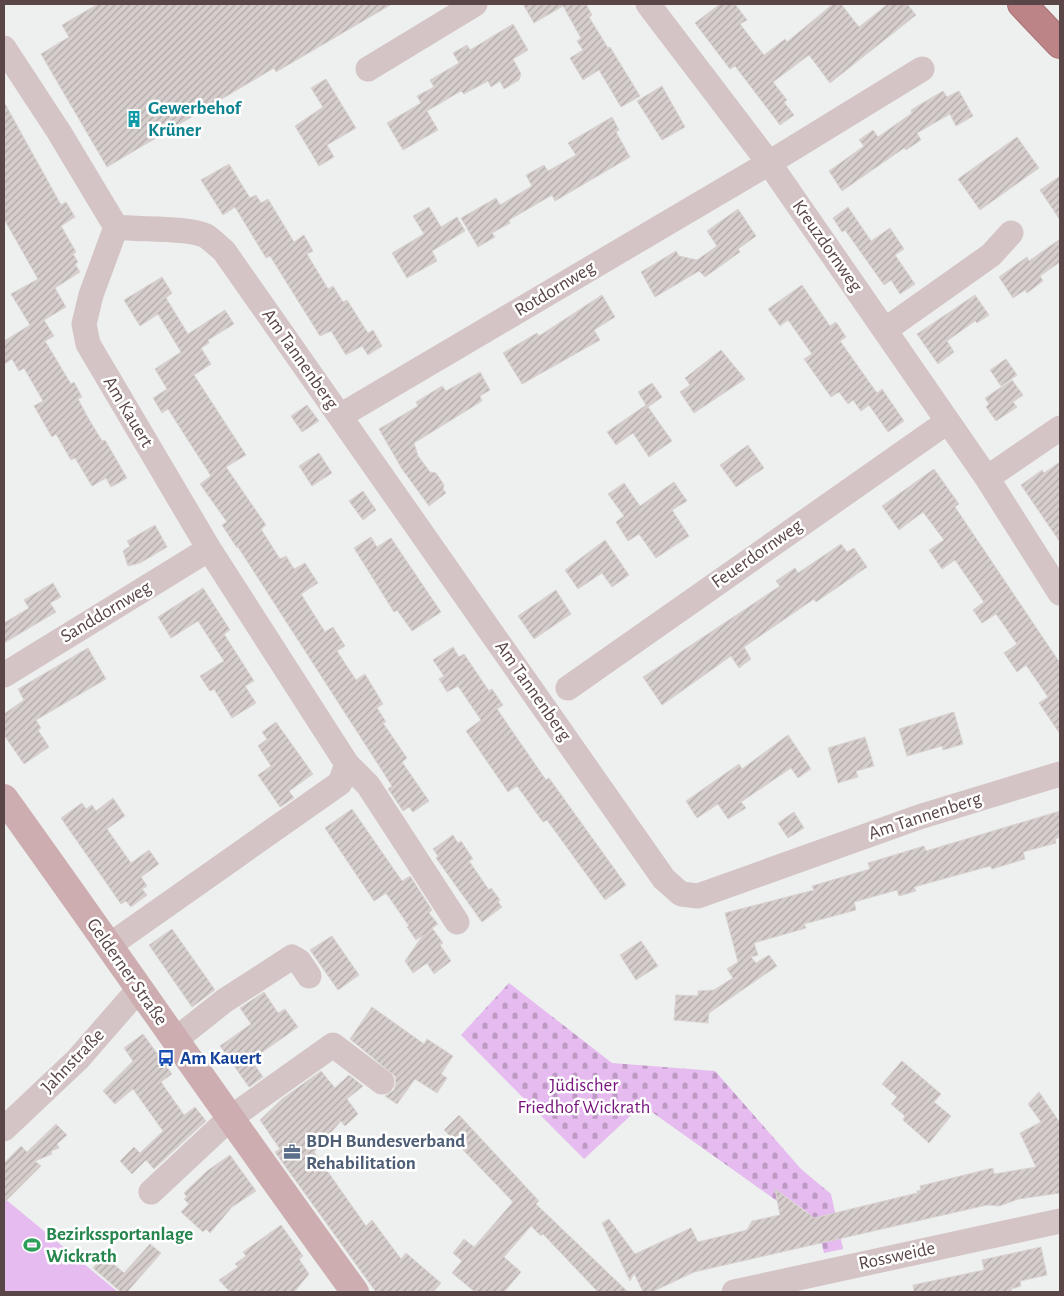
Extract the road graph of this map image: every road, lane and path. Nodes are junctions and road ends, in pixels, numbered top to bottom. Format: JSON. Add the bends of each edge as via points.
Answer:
{"nodes":[{"id":1,"x":474,"y":4,"type":"edge"},
{"id":2,"x":648,"y":4,"type":"edge"},
{"id":3,"x":1022,"y":4,"type":"edge"},
{"id":4,"x":1060,"y":44,"type":"edge"},
{"id":5,"x":4,"y":48,"type":"edge"},
{"id":6,"x":368,"y":69,"type":"dead end"},
{"id":7,"x":922,"y":69,"type":"dead end"},
{"id":8,"x":769,"y":163,"type":"junction"},
{"id":9,"x":116,"y":227,"type":"junction"},
{"id":10,"x":1011,"y":234,"type":"dead end"},
{"id":11,"x":885,"y":330,"type":"junction"},
{"id":12,"x":340,"y":416,"type":"junction"},
{"id":13,"x":947,"y":422,"type":"junction"},
{"id":14,"x":1060,"y":428,"type":"edge"},
{"id":15,"x":987,"y":478,"type":"junction"},
{"id":16,"x":209,"y":549,"type":"junction"},
{"id":17,"x":1060,"y":592,"type":"edge"},
{"id":18,"x":4,"y":674,"type":"edge"},
{"id":19,"x":568,"y":688,"type":"dead end"},
{"id":20,"x":347,"y":764,"type":"junction"},
{"id":21,"x":1060,"y":774,"type":"edge"},
{"id":22,"x":4,"y":798,"type":"edge"},
{"id":23,"x":457,"y":922,"type":"dead end"},
{"id":24,"x":110,"y":945,"type":"junction"},
{"id":25,"x":309,"y":976,"type":"dead end"},
{"id":26,"x":139,"y":989,"type":"junction"},
{"id":27,"x":175,"y":1040,"type":"junction"},
{"id":28,"x":382,"y":1082,"type":"dead end"},
{"id":29,"x":230,"y":1119,"type":"junction"},
{"id":30,"x":4,"y":1129,"type":"edge"},
{"id":31,"x":151,"y":1192,"type":"dead end"},
{"id":32,"x":1060,"y":1220,"type":"edge"},
{"id":33,"x":356,"y":1292,"type":"edge"},
{"id":34,"x":734,"y":1292,"type":"edge"}],
"edges":[{"from":1,"to":6,"type":"street"},
{"from":2,"to":8,"type":"street","name":"Kreuzdornweg"},
{"from":3,"to":4,"type":"highway"},
{"from":5,"to":9,"type":"street","via":[[60,132]]},
{"from":7,"to":8,"type":"street"},
{"from":8,"to":11,"type":"street","name":"Kreuzdornweg"},
{"from":8,"to":12,"type":"street","name":"Rotdornweg"},
{"from":9,"to":12,"type":"street","name":"Am Tannenberg","via":[[185,230],[205,236],[224,251]]},
{"from":9,"to":16,"type":"street","name":"Am Kauert","via":[[84,324],[88,344]]},
{"from":10,"to":11,"type":"street","via":[[991,255]]},
{"from":11,"to":13,"type":"street","name":"Kreuzdornweg"},
{"from":12,"to":21,"type":"street","name":"Am Tannenberg","via":[[664,879],[681,894],[698,896],[919,817]]},
{"from":13,"to":15,"type":"street","name":"Kreuzdornweg"},
{"from":13,"to":19,"type":"street","name":"Feuerdornweg"},
{"from":14,"to":15,"type":"street"},
{"from":15,"to":17,"type":"street","name":"Kreuzdornweg"},
{"from":16,"to":18,"type":"street","name":"Sanddornweg"},
{"from":16,"to":20,"type":"street","name":"Am Kauert"},
{"from":20,"to":23,"type":"street","name":"Am Kauert","via":[[368,785]]},
{"from":20,"to":24,"type":"street","via":[[340,783]]},
{"from":22,"to":24,"type":"main road","name":"Gelderner Straße"},
{"from":24,"to":26,"type":"main road","name":"Gelderner Straße"},
{"from":25,"to":27,"type":"street","via":[[299,961],[292,957],[224,1001]]},
{"from":26,"to":27,"type":"main road","name":"Gelderner Straße"},
{"from":26,"to":30,"type":"street","name":"Jahnstraße","via":[[78,1059]]},
{"from":27,"to":29,"type":"main road","name":"Gelderner Straße"},
{"from":28,"to":29,"type":"street","via":[[333,1045]]},
{"from":29,"to":31,"type":"street"},
{"from":29,"to":33,"type":"main road","name":"Gelderner Straße"},
{"from":32,"to":34,"type":"street","name":"Rossweide"}]}
